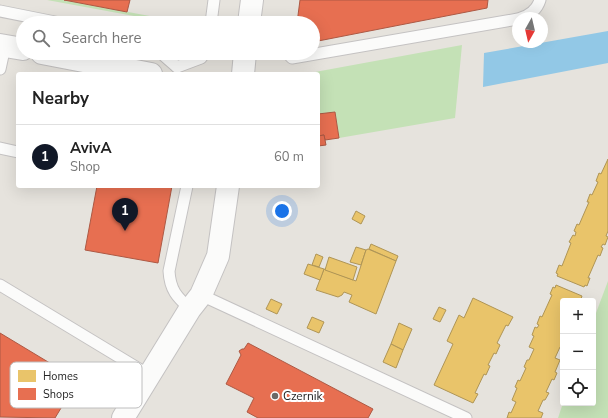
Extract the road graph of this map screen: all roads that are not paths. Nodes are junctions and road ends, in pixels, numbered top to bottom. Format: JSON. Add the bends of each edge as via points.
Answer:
{"nodes":[{"id":1,"x":214,"y":0,"type":"edge"},
{"id":2,"x":540,"y":0,"type":"edge"},
{"id":3,"x":0,"y":11,"type":"edge"},
{"id":4,"x":532,"y":12,"type":"edge"},
{"id":5,"x":25,"y":16,"type":"edge"},
{"id":6,"x":212,"y":16,"type":"edge"},
{"id":7,"x":512,"y":19,"type":"edge"},
{"id":8,"x":9,"y":47,"type":"edge"},
{"id":9,"x":320,"y":53,"type":"edge"},
{"id":10,"x":78,"y":60,"type":"edge"},
{"id":11,"x":167,"y":60,"type":"edge"},
{"id":12,"x":197,"y":60,"type":"edge"},
{"id":13,"x":244,"y":60,"type":"edge"},
{"id":14,"x":0,"y":69,"type":"edge"},
{"id":15,"x":176,"y":71,"type":"edge"},
{"id":16,"x":141,"y":72,"type":"edge"},
{"id":17,"x":243,"y":72,"type":"edge"},
{"id":18,"x":0,"y":148,"type":"edge"},
{"id":19,"x":16,"y":152,"type":"edge"},
{"id":20,"x":187,"y":188,"type":"edge"},
{"id":21,"x":228,"y":188,"type":"edge"},
{"id":22,"x":0,"y":285,"type":"edge"},
{"id":23,"x":195,"y":302,"type":"junction"},
{"id":24,"x":128,"y":362,"type":"edge"},
{"id":25,"x":142,"y":370,"type":"edge"},
{"id":26,"x":150,"y":375,"type":"junction"},
{"id":27,"x":142,"y":388,"type":"edge"},
{"id":28,"x":129,"y":408,"type":"edge"},
{"id":29,"x":123,"y":418,"type":"edge"},
{"id":30,"x":466,"y":418,"type":"edge"}],
"edges":[{"from":1,"to":6,"type":"lane"},
{"from":2,"to":4,"type":"lane","via":[[539,6]]},
{"from":3,"to":5,"type":"lane"},
{"from":7,"to":9,"type":"lane"},
{"from":8,"to":14,"type":"lane"},
{"from":10,"to":16,"type":"street"},
{"from":11,"to":15,"type":"lane"},
{"from":12,"to":15,"type":"lane"},
{"from":13,"to":17,"type":"street"},
{"from":18,"to":19,"type":"lane"},
{"from":20,"to":23,"type":"lane","via":[[169,271],[170,282],[177,297]]},
{"from":21,"to":23,"type":"street","via":[[218,256]]},
{"from":22,"to":24,"type":"lane"},
{"from":23,"to":26,"type":"street"},
{"from":23,"to":30,"type":"lane"},
{"from":25,"to":26,"type":"lane"},
{"from":26,"to":27,"type":"street"},
{"from":28,"to":29,"type":"street"}]}
